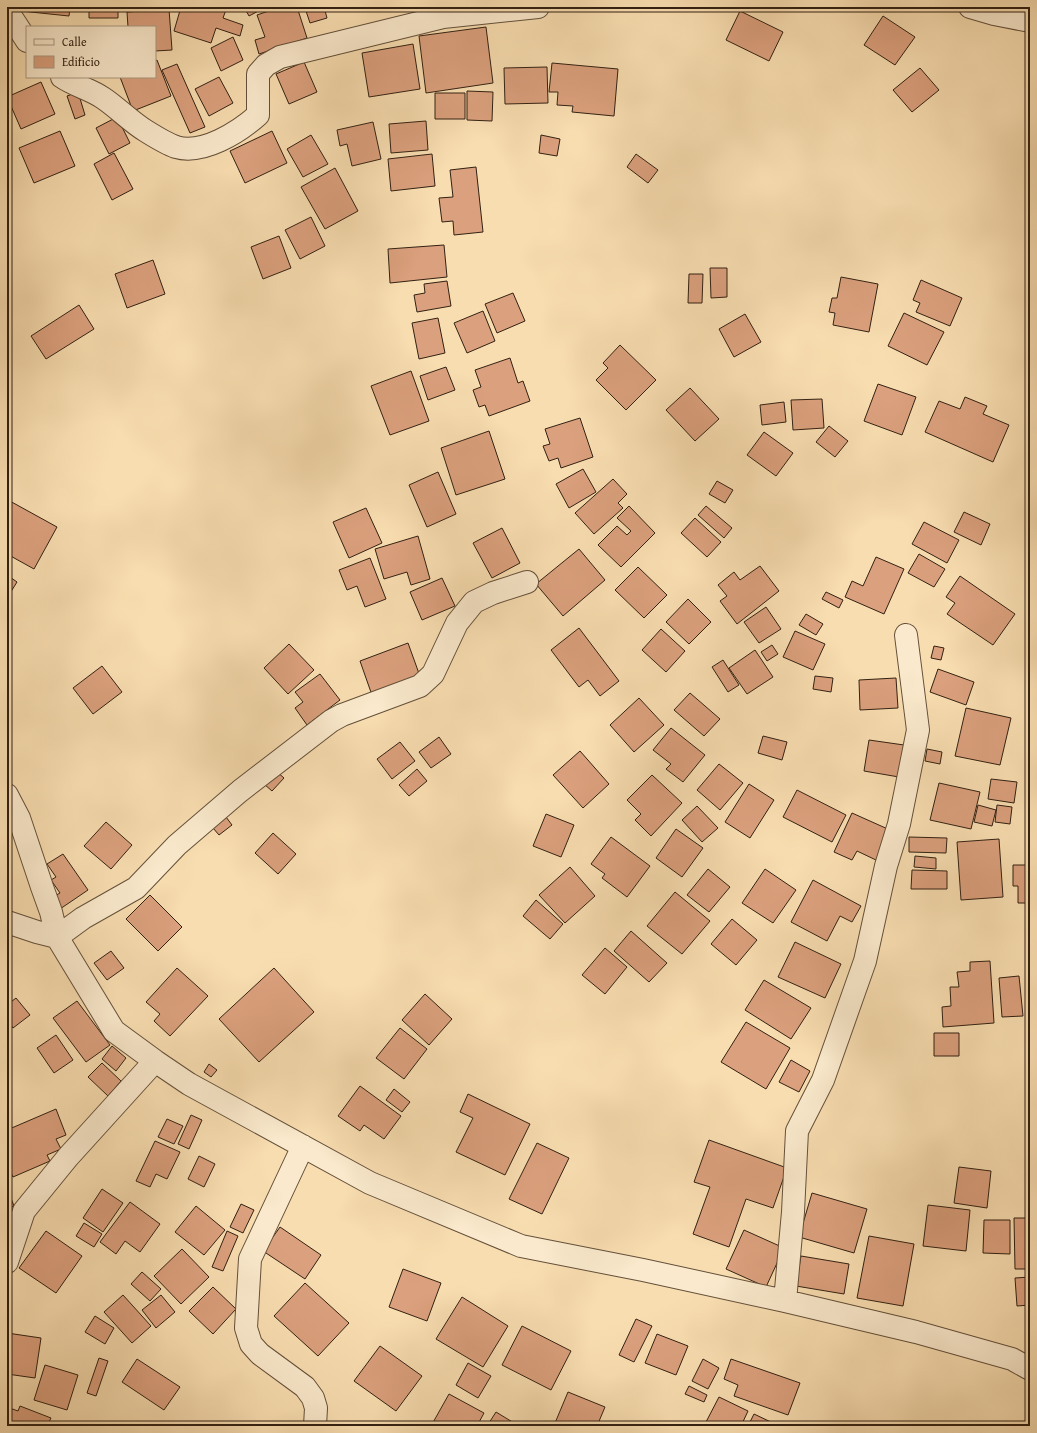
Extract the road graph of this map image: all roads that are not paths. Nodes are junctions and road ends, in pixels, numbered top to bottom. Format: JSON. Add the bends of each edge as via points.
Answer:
{"nodes":[{"id":1,"x":9,"y":7,"type":"edge"},
{"id":2,"x":538,"y":7,"type":"edge"},
{"id":3,"x":970,"y":7,"type":"edge"},
{"id":4,"x":1030,"y":21,"type":"edge"},
{"id":5,"x":26,"y":39,"type":"edge"},
{"id":6,"x":63,"y":78,"type":"edge"},
{"id":7,"x":527,"y":582,"type":"dead end"},
{"id":8,"x":906,"y":635,"type":"dead end"},
{"id":9,"x":7,"y":795,"type":"edge"},
{"id":10,"x":7,"y":922,"type":"edge"},
{"id":11,"x":57,"y":937,"type":"junction"},
{"id":12,"x":155,"y":1061,"type":"junction"},
{"id":13,"x":303,"y":1146,"type":"junction"},
{"id":14,"x":7,"y":1262,"type":"edge"},
{"id":15,"x":785,"y":1301,"type":"junction"},
{"id":16,"x":1030,"y":1369,"type":"edge"},
{"id":17,"x":315,"y":1426,"type":"edge"}],
"edges":[{"from":1,"to":5,"type":"street","via":[[10,15]]},
{"from":2,"to":6,"type":"street","via":[[443,17],[280,57],[266,65],[258,74],[258,115],[243,128],[194,149],[176,147],[146,131],[102,97]]},
{"from":3,"to":4,"type":"street"},
{"from":7,"to":11,"type":"street","via":[[474,602],[457,623],[432,674],[420,686],[331,721],[240,791],[177,845],[136,888],[83,918]]},
{"from":8,"to":15,"type":"street","via":[[918,730],[899,824],[886,866],[865,961],[823,1080],[798,1131]]},
{"from":9,"to":11,"type":"street","via":[[19,818]]},
{"from":10,"to":11,"type":"street"},
{"from":11,"to":12,"type":"street","via":[[114,1031]]},
{"from":12,"to":13,"type":"street","via":[[189,1084]]},
{"from":12,"to":14,"type":"street","via":[[68,1157],[24,1211]]},
{"from":13,"to":15,"type":"street","via":[[370,1183],[521,1246]]},
{"from":13,"to":17,"type":"street","via":[[250,1260],[246,1328],[251,1344],[260,1354],[305,1387],[313,1398],[316,1408]]},
{"from":15,"to":16,"type":"street","via":[[916,1332],[1012,1359]]}]}
